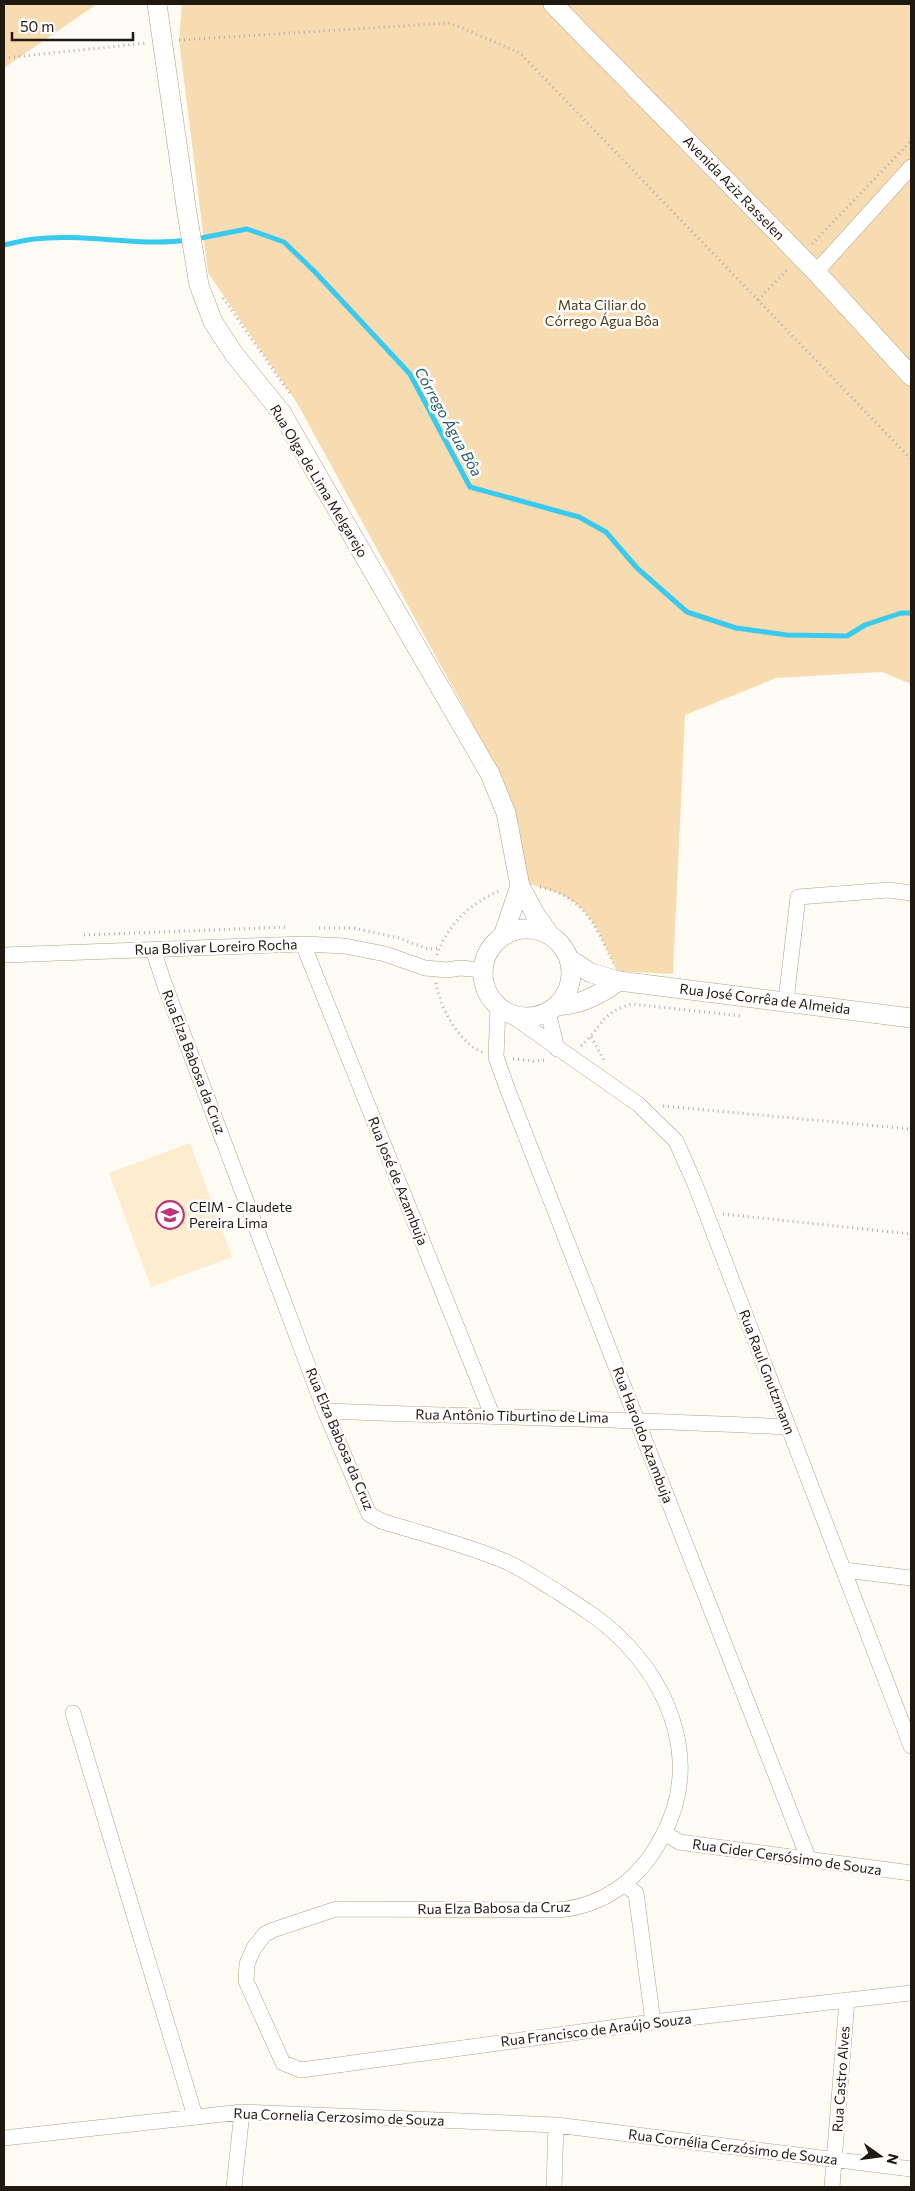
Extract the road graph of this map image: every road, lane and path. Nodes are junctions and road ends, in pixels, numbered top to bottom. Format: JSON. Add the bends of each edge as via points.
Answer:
{"nodes":[{"id":1,"x":157,"y":4,"type":"edge"},
{"id":2,"x":553,"y":4,"type":"edge"},
{"id":3,"x":170,"y":41,"type":"dead end"},
{"id":4,"x":150,"y":43,"type":"dead end"},
{"id":5,"x":4,"y":58,"type":"edge"},
{"id":6,"x":911,"y":141,"type":"edge"},
{"id":7,"x":911,"y":167,"type":"edge"},
{"id":8,"x":811,"y":245,"type":"dead end"},
{"id":9,"x":791,"y":266,"type":"dead end"},
{"id":10,"x":816,"y":272,"type":"junction"},
{"id":11,"x":758,"y":300,"type":"junction"},
{"id":12,"x":911,"y":376,"type":"edge"},
{"id":13,"x":911,"y":459,"type":"edge"},
{"id":14,"x":520,"y":884,"type":"junction"},
{"id":15,"x":911,"y":893,"type":"edge"},
{"id":16,"x":549,"y":934,"type":"junction"},
{"id":17,"x":503,"y":936,"type":"junction"},
{"id":18,"x":303,"y":944,"type":"junction"},
{"id":19,"x":440,"y":948,"type":"dead end"},
{"id":20,"x":153,"y":949,"type":"junction"},
{"id":21,"x":4,"y":955,"type":"edge"},
{"id":22,"x":569,"y":959,"type":"junction"},
{"id":23,"x":483,"y":970,"type":"junction"},
{"id":24,"x":619,"y":981,"type":"junction"},
{"id":25,"x":786,"y":1001,"type":"junction"},
{"id":26,"x":501,"y":1009,"type":"junction"},
{"id":27,"x":552,"y":1009,"type":"junction"},
{"id":28,"x":748,"y":1016,"type":"dead end"},
{"id":29,"x":911,"y":1018,"type":"edge"},
{"id":30,"x":562,"y":1052,"type":"junction"},
{"id":31,"x":638,"y":1104,"type":"junction"},
{"id":32,"x":911,"y":1129,"type":"edge"},
{"id":33,"x":705,"y":1213,"type":"junction"},
{"id":34,"x":911,"y":1234,"type":"edge"},
{"id":35,"x":325,"y":1411,"type":"junction"},
{"id":36,"x":493,"y":1417,"type":"junction"},
{"id":37,"x":637,"y":1419,"type":"junction"},
{"id":38,"x":788,"y":1427,"type":"junction"},
{"id":39,"x":844,"y":1570,"type":"junction"},
{"id":40,"x":911,"y":1578,"type":"edge"},
{"id":41,"x":72,"y":1713,"type":"dead end"},
{"id":42,"x":911,"y":1746,"type":"edge"},
{"id":43,"x":665,"y":1833,"type":"junction"},
{"id":44,"x":809,"y":1860,"type":"junction"},
{"id":45,"x":911,"y":1873,"type":"edge"},
{"id":46,"x":625,"y":1885,"type":"junction"},
{"id":47,"x":911,"y":1993,"type":"edge"},
{"id":48,"x":847,"y":2000,"type":"junction"},
{"id":49,"x":653,"y":2022,"type":"junction"},
{"id":50,"x":283,"y":2063,"type":"joint"},
{"id":51,"x":242,"y":2112,"type":"junction"},
{"id":52,"x":195,"y":2116,"type":"junction"},
{"id":53,"x":556,"y":2125,"type":"junction"},
{"id":54,"x":4,"y":2138,"type":"edge"},
{"id":55,"x":835,"y":2159,"type":"junction"},
{"id":56,"x":911,"y":2169,"type":"edge"},
{"id":57,"x":234,"y":2187,"type":"edge"},
{"id":58,"x":554,"y":2187,"type":"edge"},
{"id":59,"x":832,"y":2187,"type":"edge"}],
"edges":[{"from":1,"to":14,"type":"street","name":"Rua Olga de Lima Melgarejo","via":[[186,213],[199,285],[213,322],[234,354],[281,412],[490,774],[506,813]]},
{"from":2,"to":10,"type":"street","name":"Avenida Aziz Rasselen"},
{"from":3,"to":11,"type":"path","via":[[450,23],[520,53]]},
{"from":4,"to":5,"type":"path"},
{"from":6,"to":8,"type":"path"},
{"from":7,"to":10,"type":"street"},
{"from":9,"to":11,"type":"path"},
{"from":10,"to":12,"type":"street","name":"Avenida Aziz Rasselen"},
{"from":11,"to":13,"type":"path"},
{"from":14,"to":16,"type":"street","name":"Rua Olga de Lima Melgarejo"},
{"from":14,"to":17,"type":"street"},
{"from":14,"to":19,"type":"path","via":[[472,906],[455,922]]},
{"from":15,"to":25,"type":"street","via":[[889,890],[798,897]]},
{"from":16,"to":17,"type":"street","via":[[526,929],[514,930]]},
{"from":16,"to":22,"type":"street","via":[[565,949]]},
{"from":17,"to":23,"type":"street","via":[[493,945]]},
{"from":18,"to":20,"type":"street","name":"Rua Bolivar Loreiro Rocha"},
{"from":18,"to":23,"type":"street","name":"Rua Bolivar Loreiro Rocha","via":[[345,946],[384,954],[425,968]]},
{"from":18,"to":36,"type":"street","name":"Rua José de Azambuja"},
{"from":20,"to":21,"type":"street","name":"Rua Bolivar Loreiro Rocha"},
{"from":20,"to":35,"type":"street","name":"Rua Elza Babosa da Cruz"},
{"from":22,"to":24,"type":"street","name":"Rua José Corrêa de Almeida","via":[[591,973]]},
{"from":22,"to":27,"type":"street","via":[[570,985],[565,996]]},
{"from":23,"to":26,"type":"street","via":[[486,990]]},
{"from":24,"to":25,"type":"street","name":"Rua José Corrêa de Almeida"},
{"from":24,"to":27,"type":"street","via":[[584,1002]]},
{"from":25,"to":29,"type":"street","name":"Rua José Corrêa de Almeida"},
{"from":26,"to":27,"type":"street","via":[[526,1018]]},
{"from":26,"to":30,"type":"street","name":"Rua Raul Gnutzmann"},
{"from":26,"to":37,"type":"street","name":"Rua Haroldo Azambuja","via":[[496,1057]]},
{"from":27,"to":30,"type":"street"},
{"from":28,"to":30,"type":"path","via":[[632,1004],[617,1008],[600,1021],[591,1037],[577,1050]]},
{"from":30,"to":31,"type":"street","name":"Rua Raul Gnutzmann"},
{"from":31,"to":32,"type":"path"},
{"from":31,"to":33,"type":"street","name":"Rua Raul Gnutzmann","via":[[676,1141]]},
{"from":33,"to":34,"type":"path"},
{"from":33,"to":38,"type":"street","name":"Rua Raul Gnutzmann"},
{"from":35,"to":36,"type":"street","name":"Rua Antônio Tiburtino de Lima"},
{"from":35,"to":43,"type":"street","name":"Rua Elza Babosa da Cruz","via":[[369,1514],[381,1521],[507,1562],[600,1620],[632,1651],[666,1704],[678,1737],[681,1755],[678,1795]]},
{"from":36,"to":37,"type":"street","name":"Rua Antônio Tiburtino de Lima"},
{"from":37,"to":38,"type":"street","name":"Rua Antônio Tiburtino de Lima"},
{"from":37,"to":44,"type":"street","name":"Rua Haroldo Azambuja"},
{"from":38,"to":39,"type":"street","name":"Rua Raul Gnutzmann"},
{"from":39,"to":40,"type":"street"},
{"from":39,"to":42,"type":"street","name":"Rua Raul Gnutzmann"},
{"from":41,"to":52,"type":"street"},
{"from":43,"to":44,"type":"street","name":"Rua Cider Cersósimo de Souza","via":[[679,1842]]},
{"from":43,"to":46,"type":"street","name":"Rua Elza Babosa da Cruz","via":[[648,1861]]},
{"from":44,"to":45,"type":"street","name":"Rua Cider Cersósimo de Souza"},
{"from":46,"to":49,"type":"street","via":[[636,1893]]},
{"from":46,"to":50,"type":"street","name":"Rua Elza Babosa da Cruz","via":[[598,1901],[568,1909],[336,1909],[280,1926],[265,1934],[254,1948],[246,1981]]},
{"from":47,"to":48,"type":"street","name":"Rua Francisco de Araújo Souza"},
{"from":48,"to":49,"type":"street","name":"Rua Francisco de Araújo Souza"},
{"from":48,"to":55,"type":"street","name":"Rua Castro Alves"},
{"from":49,"to":50,"type":"street","name":"Rua Francisco de Araújo Souza","via":[[301,2070]]},
{"from":51,"to":52,"type":"street","name":"Rua Cornelia Cerzosimo de Souza"},
{"from":51,"to":53,"type":"street","name":"Rua Cornelia Cerzosimo de Souza"},
{"from":51,"to":57,"type":"street"},
{"from":52,"to":54,"type":"street","name":"Rua Cornelia Cerzosimo de Souza"},
{"from":53,"to":55,"type":"street","name":"Rua Cornélia Cerzósimo de Souza"},
{"from":53,"to":58,"type":"street"},
{"from":55,"to":56,"type":"street","name":"Rua Cornélia Cerzósimo de Souza"},
{"from":55,"to":59,"type":"street","name":"Rua Castro Alves"}]}
